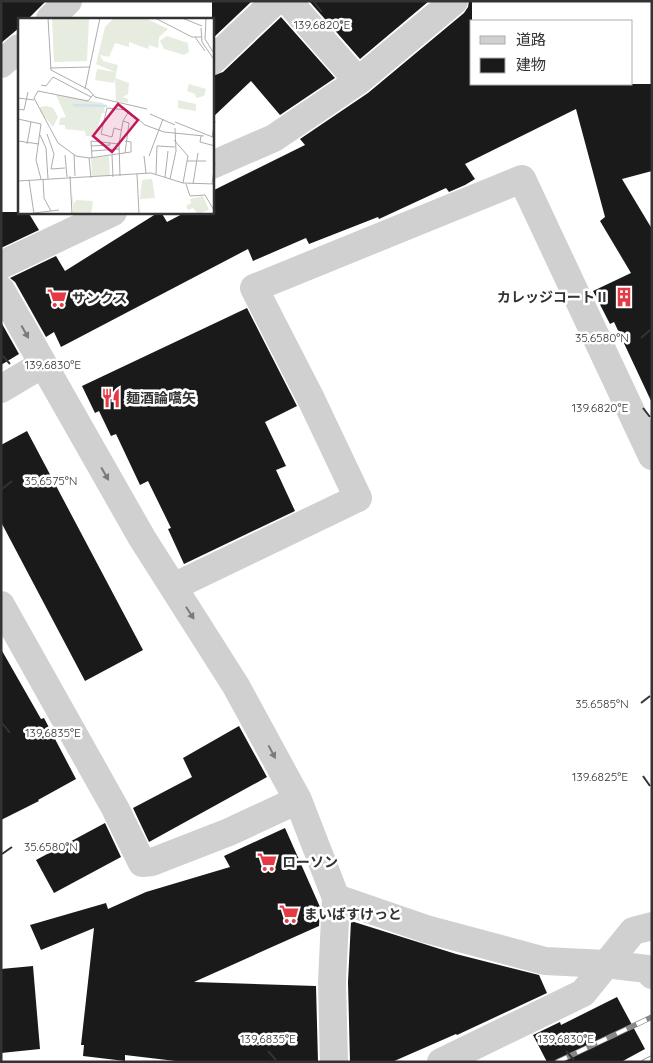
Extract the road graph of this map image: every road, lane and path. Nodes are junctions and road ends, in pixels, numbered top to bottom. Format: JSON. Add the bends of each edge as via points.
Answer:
{"nodes":[{"id":1,"x":68,"y":1,"type":"edge"},
{"id":2,"x":275,"y":1,"type":"edge"},
{"id":3,"x":288,"y":1,"type":"edge"},
{"id":4,"x":454,"y":1,"type":"edge"},
{"id":5,"x":51,"y":18,"type":"edge"},
{"id":6,"x":18,"y":49,"type":"edge"},
{"id":7,"x":214,"y":59,"type":"edge"},
{"id":8,"x":1,"y":64,"type":"edge"},
{"id":9,"x":358,"y":81,"type":"junction"},
{"id":10,"x":216,"y":159,"type":"edge"},
{"id":11,"x":109,"y":214,"type":"edge"},
{"id":12,"x":1,"y":264,"type":"edge"},
{"id":13,"x":1,"y":290,"type":"edge"},
{"id":14,"x":43,"y":364,"type":"junction"},
{"id":15,"x":1,"y":389,"type":"edge"},
{"id":16,"x":652,"y":456,"type":"edge"},
{"id":17,"x":173,"y":587,"type":"junction"},
{"id":18,"x":1,"y":606,"type":"edge"},
{"id":19,"x":298,"y":800,"type":"junction"},
{"id":20,"x":336,"y":898,"type":"junction"},
{"id":21,"x":652,"y":926,"type":"edge"},
{"id":22,"x":606,"y":964,"type":"junction"},
{"id":23,"x":652,"y":975,"type":"edge"},
{"id":24,"x":334,"y":1062,"type":"edge"},
{"id":25,"x":441,"y":1062,"type":"edge"}],
"edges":[{"from":1,"to":5,"type":"street"},
{"from":2,"to":7,"type":"street"},
{"from":3,"to":9,"type":"street"},
{"from":4,"to":9,"type":"street"},
{"from":6,"to":8,"type":"street"},
{"from":9,"to":10,"type":"street","via":[[274,138]]},
{"from":11,"to":12,"type":"street"},
{"from":13,"to":14,"type":"street","one_way":true},
{"from":14,"to":15,"type":"street"},
{"from":14,"to":17,"type":"street","one_way":true},
{"from":16,"to":17,"type":"street","via":[[522,179],[254,288],[358,498]]},
{"from":17,"to":19,"type":"street","one_way":true,"via":[[236,686]]},
{"from":18,"to":19,"type":"street","via":[[115,808],[142,863],[229,832]]},
{"from":19,"to":20,"type":"street"},
{"from":20,"to":22,"type":"street","via":[[426,929],[545,962]]},
{"from":20,"to":24,"type":"street","via":[[332,982]]},
{"from":21,"to":22,"type":"street","via":[[633,930]]},
{"from":22,"to":23,"type":"street","via":[[647,969]]},
{"from":22,"to":25,"type":"street","via":[[582,994]]}]}
